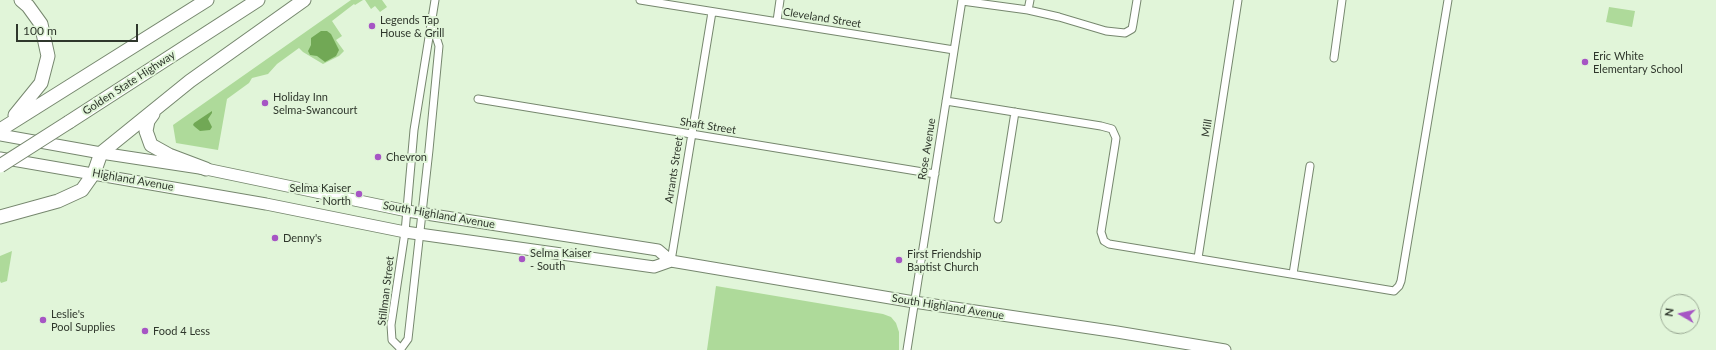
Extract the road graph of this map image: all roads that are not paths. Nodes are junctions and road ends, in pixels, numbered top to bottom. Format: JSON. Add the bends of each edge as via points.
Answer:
{"nodes":[{"id":1,"x":21,"y":0,"type":"edge"},
{"id":2,"x":208,"y":0,"type":"edge"},
{"id":3,"x":258,"y":0,"type":"edge"},
{"id":4,"x":304,"y":0,"type":"edge"},
{"id":5,"x":435,"y":0,"type":"edge"},
{"id":6,"x":640,"y":0,"type":"edge"},
{"id":7,"x":780,"y":0,"type":"edge"},
{"id":8,"x":962,"y":0,"type":"edge"},
{"id":9,"x":1030,"y":0,"type":"edge"},
{"id":10,"x":1137,"y":0,"type":"edge"},
{"id":11,"x":1238,"y":0,"type":"edge"},
{"id":12,"x":1342,"y":0,"type":"edge"},
{"id":13,"x":1448,"y":0,"type":"edge"},
{"id":14,"x":1028,"y":10,"type":"junction"},
{"id":15,"x":712,"y":12,"type":"junction"},
{"id":16,"x":777,"y":21,"type":"junction"},
{"id":17,"x":431,"y":22,"type":"junction"},
{"id":18,"x":954,"y":50,"type":"junction"},
{"id":19,"x":1334,"y":58,"type":"dead end"},
{"id":20,"x":478,"y":99,"type":"dead end"},
{"id":21,"x":946,"y":101,"type":"junction"},
{"id":22,"x":158,"y":108,"type":"junction"},
{"id":23,"x":24,"y":111,"type":"junction"},
{"id":24,"x":1015,"y":112,"type":"junction"},
{"id":25,"x":0,"y":130,"type":"edge"},
{"id":26,"x":691,"y":134,"type":"junction"},
{"id":27,"x":0,"y":135,"type":"edge"},
{"id":28,"x":101,"y":153,"type":"junction"},
{"id":29,"x":0,"y":158,"type":"edge"},
{"id":30,"x":0,"y":166,"type":"edge"},
{"id":31,"x":1310,"y":166,"type":"dead end"},
{"id":32,"x":206,"y":169,"type":"junction"},
{"id":33,"x":94,"y":173,"type":"junction"},
{"id":34,"x":934,"y":174,"type":"junction"},
{"id":35,"x":266,"y":204,"type":"joint"},
{"id":36,"x":407,"y":211,"type":"junction"},
{"id":37,"x":422,"y":214,"type":"junction"},
{"id":38,"x":0,"y":217,"type":"edge"},
{"id":39,"x":998,"y":219,"type":"dead end"},
{"id":40,"x":405,"y":232,"type":"junction"},
{"id":41,"x":421,"y":234,"type":"junction"},
{"id":42,"x":1198,"y":258,"type":"junction"},
{"id":43,"x":671,"y":261,"type":"junction"},
{"id":44,"x":1293,"y":274,"type":"junction"},
{"id":45,"x":914,"y":302,"type":"junction"},
{"id":46,"x":400,"y":350,"type":"edge"},
{"id":47,"x":906,"y":350,"type":"edge"},
{"id":48,"x":1225,"y":350,"type":"edge"}],
"edges":[{"from":1,"to":23,"type":"highway","via":[[41,24],[48,56],[41,83]]},
{"from":2,"to":23,"type":"highway"},
{"from":3,"to":30,"type":"highway","name":"Golden State Highway","bridge":true},
{"from":4,"to":22,"type":"highway"},
{"from":5,"to":17,"type":"street","name":"Stillman Street"},
{"from":6,"to":15,"type":"street","name":"Cleveland Street"},
{"from":7,"to":16,"type":"street"},
{"from":8,"to":14,"type":"street"},
{"from":8,"to":18,"type":"street","name":"Rose Avenue"},
{"from":9,"to":14,"type":"street"},
{"from":10,"to":14,"type":"street","via":[[1134,24],[1132,29],[1125,33],[1106,31]]},
{"from":11,"to":42,"type":"street","name":"Mill"},
{"from":12,"to":19,"type":"street"},
{"from":13,"to":44,"type":"street","via":[[1399,286],[1389,291]]},
{"from":15,"to":16,"type":"street","name":"Cleveland Street"},
{"from":15,"to":26,"type":"street","name":"Arrants Street"},
{"from":16,"to":18,"type":"street","name":"Cleveland Street"},
{"from":17,"to":36,"type":"street","name":"Stillman Street","via":[[414,130]]},
{"from":17,"to":37,"type":"street","name":"Stillman Street","via":[[439,46]]},
{"from":18,"to":21,"type":"street","name":"Rose Avenue"},
{"from":20,"to":26,"type":"street","name":"Shaft Street"},
{"from":21,"to":24,"type":"street"},
{"from":21,"to":34,"type":"street","name":"Rose Avenue"},
{"from":22,"to":28,"type":"highway"},
{"from":22,"to":32,"type":"highway","via":[[146,126],[151,145]]},
{"from":23,"to":25,"type":"highway"},
{"from":24,"to":39,"type":"street"},
{"from":24,"to":42,"type":"street","via":[[1112,129],[1116,138],[1102,224],[1104,241],[1109,244]]},
{"from":26,"to":34,"type":"street","name":"Shaft Street"},
{"from":26,"to":43,"type":"street","name":"Arrants Street"},
{"from":27,"to":28,"type":"main road","name":"Highland Avenue"},
{"from":28,"to":32,"type":"main road","name":"Highland Avenue"},
{"from":28,"to":33,"type":"highway"},
{"from":29,"to":33,"type":"main road","name":"Highland Avenue"},
{"from":31,"to":44,"type":"street"},
{"from":32,"to":36,"type":"main road","name":"South Highland Avenue"},
{"from":33,"to":35,"type":"main road","name":"Highland Avenue"},
{"from":33,"to":38,"type":"highway","via":[[82,190],[58,201]]},
{"from":34,"to":45,"type":"street","name":"Rose Avenue"},
{"from":35,"to":40,"type":"main road","name":"South Highland Avenue"},
{"from":36,"to":37,"type":"main road","name":"South Highland Avenue"},
{"from":36,"to":40,"type":"street","name":"Stillman Street"},
{"from":37,"to":41,"type":"street","name":"Stillman Street"},
{"from":37,"to":43,"type":"main road","name":"South Highland Avenue","via":[[658,250]]},
{"from":40,"to":41,"type":"main road","name":"South Highland Avenue"},
{"from":40,"to":46,"type":"street","name":"Stillman Street","via":[[391,325],[392,340]]},
{"from":41,"to":43,"type":"main road","name":"South Highland Avenue","via":[[654,267]]},
{"from":41,"to":46,"type":"street","name":"Stillman Street","via":[[408,339]]},
{"from":42,"to":44,"type":"street"},
{"from":43,"to":45,"type":"main road","name":"South Highland Avenue"},
{"from":45,"to":47,"type":"street","name":"Rose Avenue"},
{"from":45,"to":48,"type":"main road","name":"South Highland Avenue"}]}
